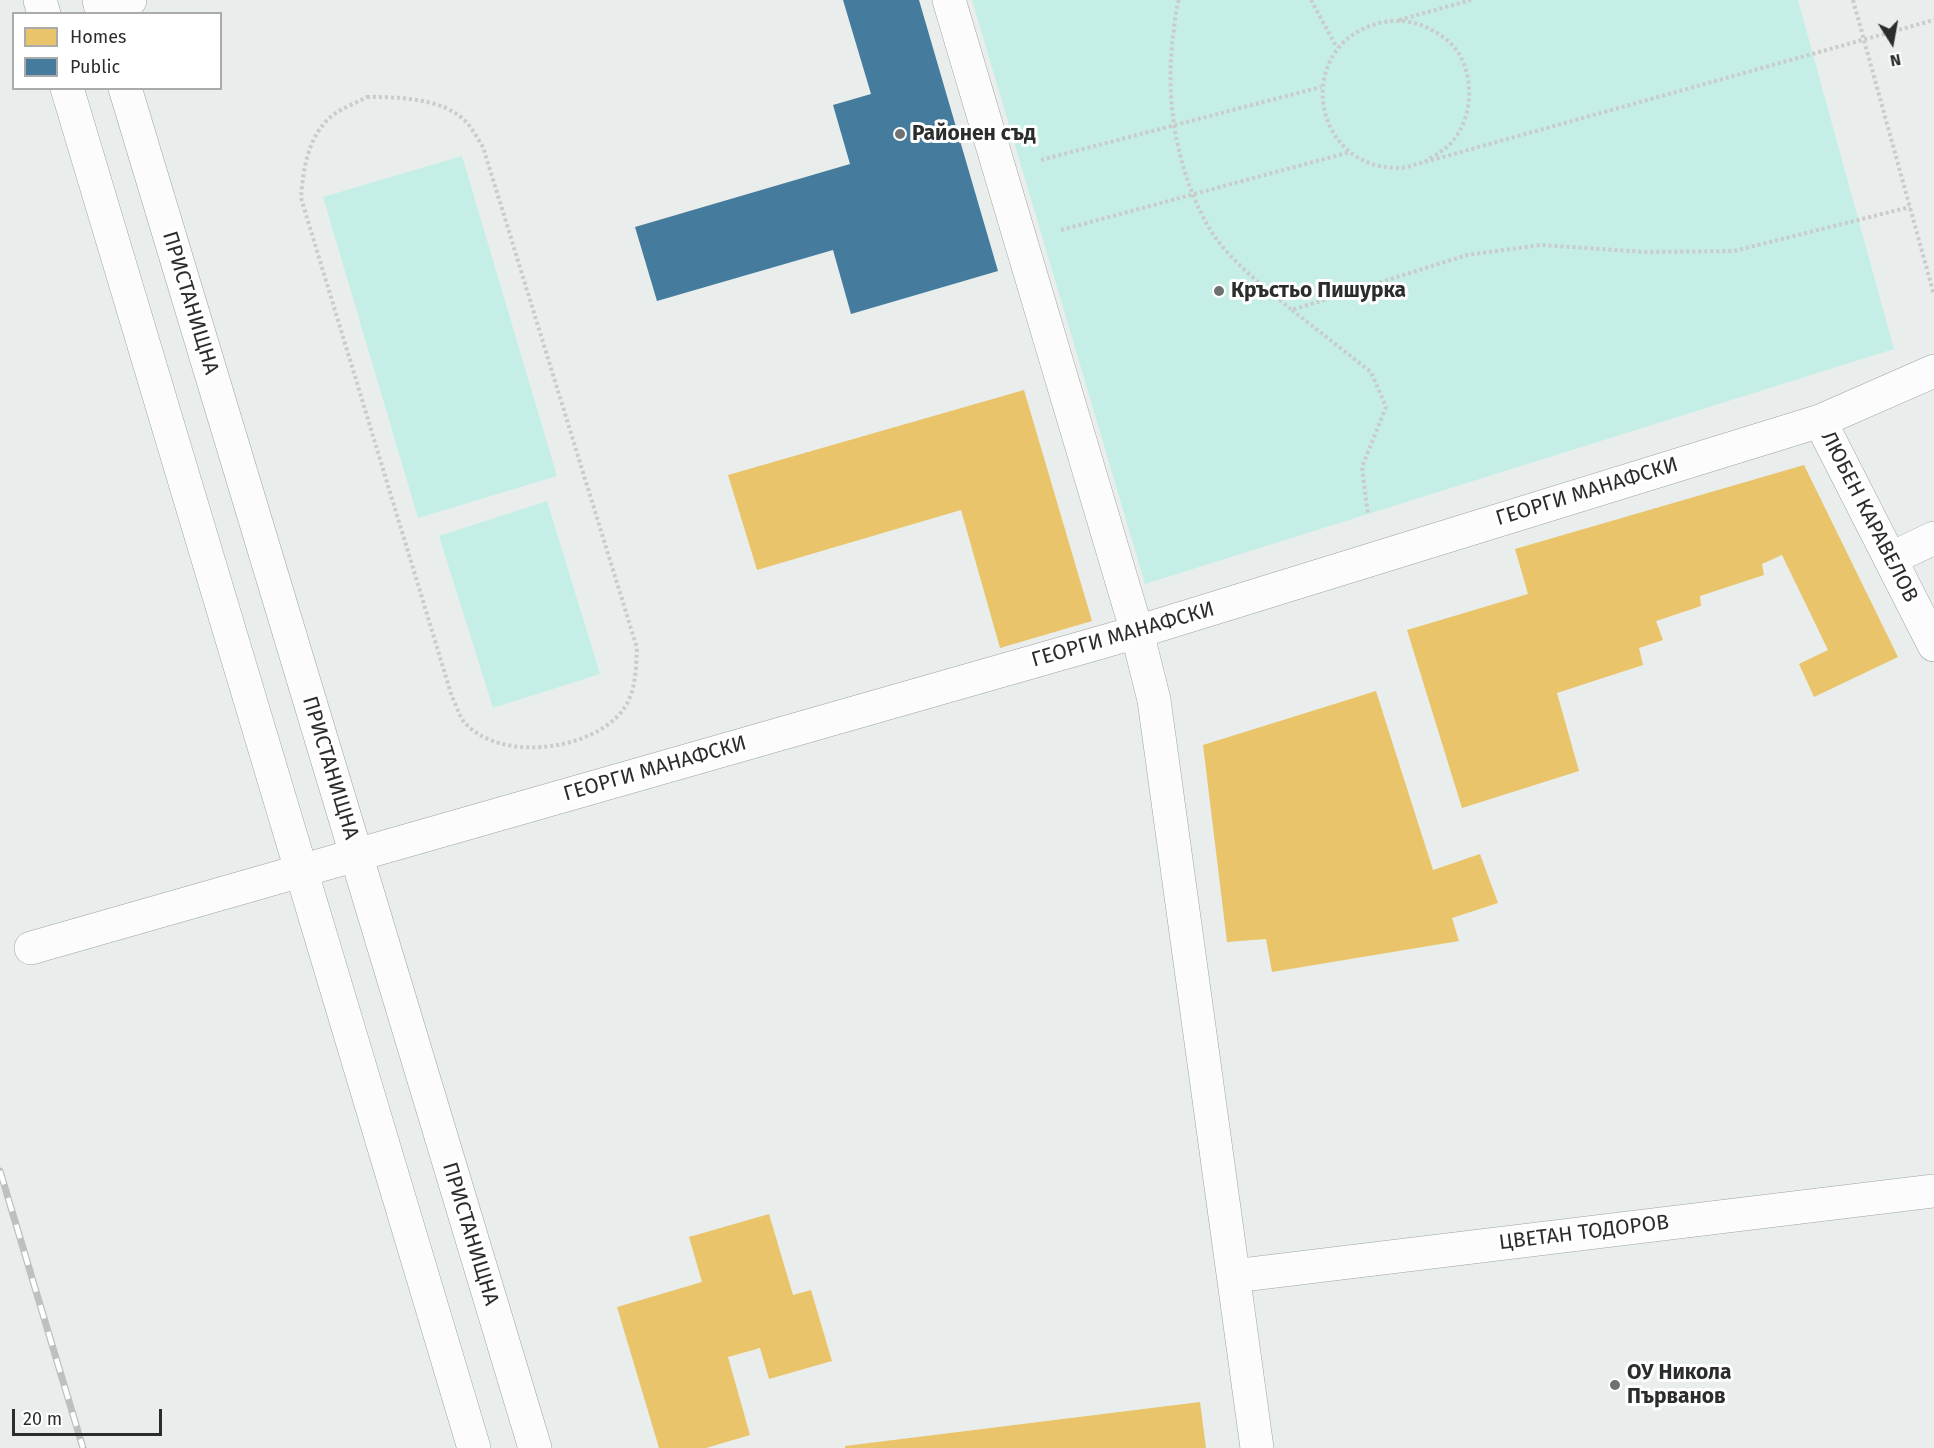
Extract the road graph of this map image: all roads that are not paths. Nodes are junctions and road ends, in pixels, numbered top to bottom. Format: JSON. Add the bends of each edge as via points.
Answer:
{"nodes":[{"id":1,"x":949,"y":0,"type":"edge"},
{"id":2,"x":68,"y":90,"type":"edge"},
{"id":3,"x":126,"y":90,"type":"edge"},
{"id":4,"x":1934,"y":371,"type":"edge"},
{"id":5,"x":1820,"y":421,"type":"junction"},
{"id":6,"x":1934,"y":538,"type":"edge"},
{"id":7,"x":1890,"y":559,"type":"junction"},
{"id":8,"x":1137,"y":632,"type":"junction"},
{"id":9,"x":1934,"y":645,"type":"edge"},
{"id":10,"x":356,"y":854,"type":"junction"},
{"id":11,"x":302,"y":870,"type":"junction"},
{"id":12,"x":31,"y":948,"type":"dead end"},
{"id":13,"x":1934,"y":1191,"type":"edge"},
{"id":14,"x":1234,"y":1276,"type":"junction"},
{"id":15,"x":474,"y":1448,"type":"edge"},
{"id":16,"x":535,"y":1448,"type":"edge"},
{"id":17,"x":1257,"y":1448,"type":"edge"}],
"edges":[{"from":1,"to":8,"type":"street"},
{"from":2,"to":11,"type":"street"},
{"from":3,"to":10,"type":"street","name":"ПРИСТАНИЩНА"},
{"from":4,"to":5,"type":"street","name":"ГЕОРГИ МАНАФСКИ"},
{"from":5,"to":7,"type":"street","name":"ЛЮБЕН КАРАВЕЛОВ"},
{"from":5,"to":8,"type":"street","name":"ГЕОРГИ МАНАФСКИ"},
{"from":6,"to":7,"type":"street"},
{"from":7,"to":9,"type":"street","name":"ЛЮБЕН КАРАВЕЛОВ"},
{"from":8,"to":10,"type":"street","name":"ГЕОРГИ МАНАФСКИ"},
{"from":8,"to":14,"type":"street","via":[[1154,700]]},
{"from":10,"to":11,"type":"street","name":"ГЕОРГИ МАНАФСКИ"},
{"from":10,"to":16,"type":"street","name":"ПРИСТАНИЩНА"},
{"from":11,"to":12,"type":"street","name":"ГЕОРГИ МАНАФСКИ"},
{"from":11,"to":15,"type":"street"},
{"from":13,"to":14,"type":"street","name":"ЦВЕТАН ТОДОРОВ"},
{"from":14,"to":17,"type":"street"}]}
